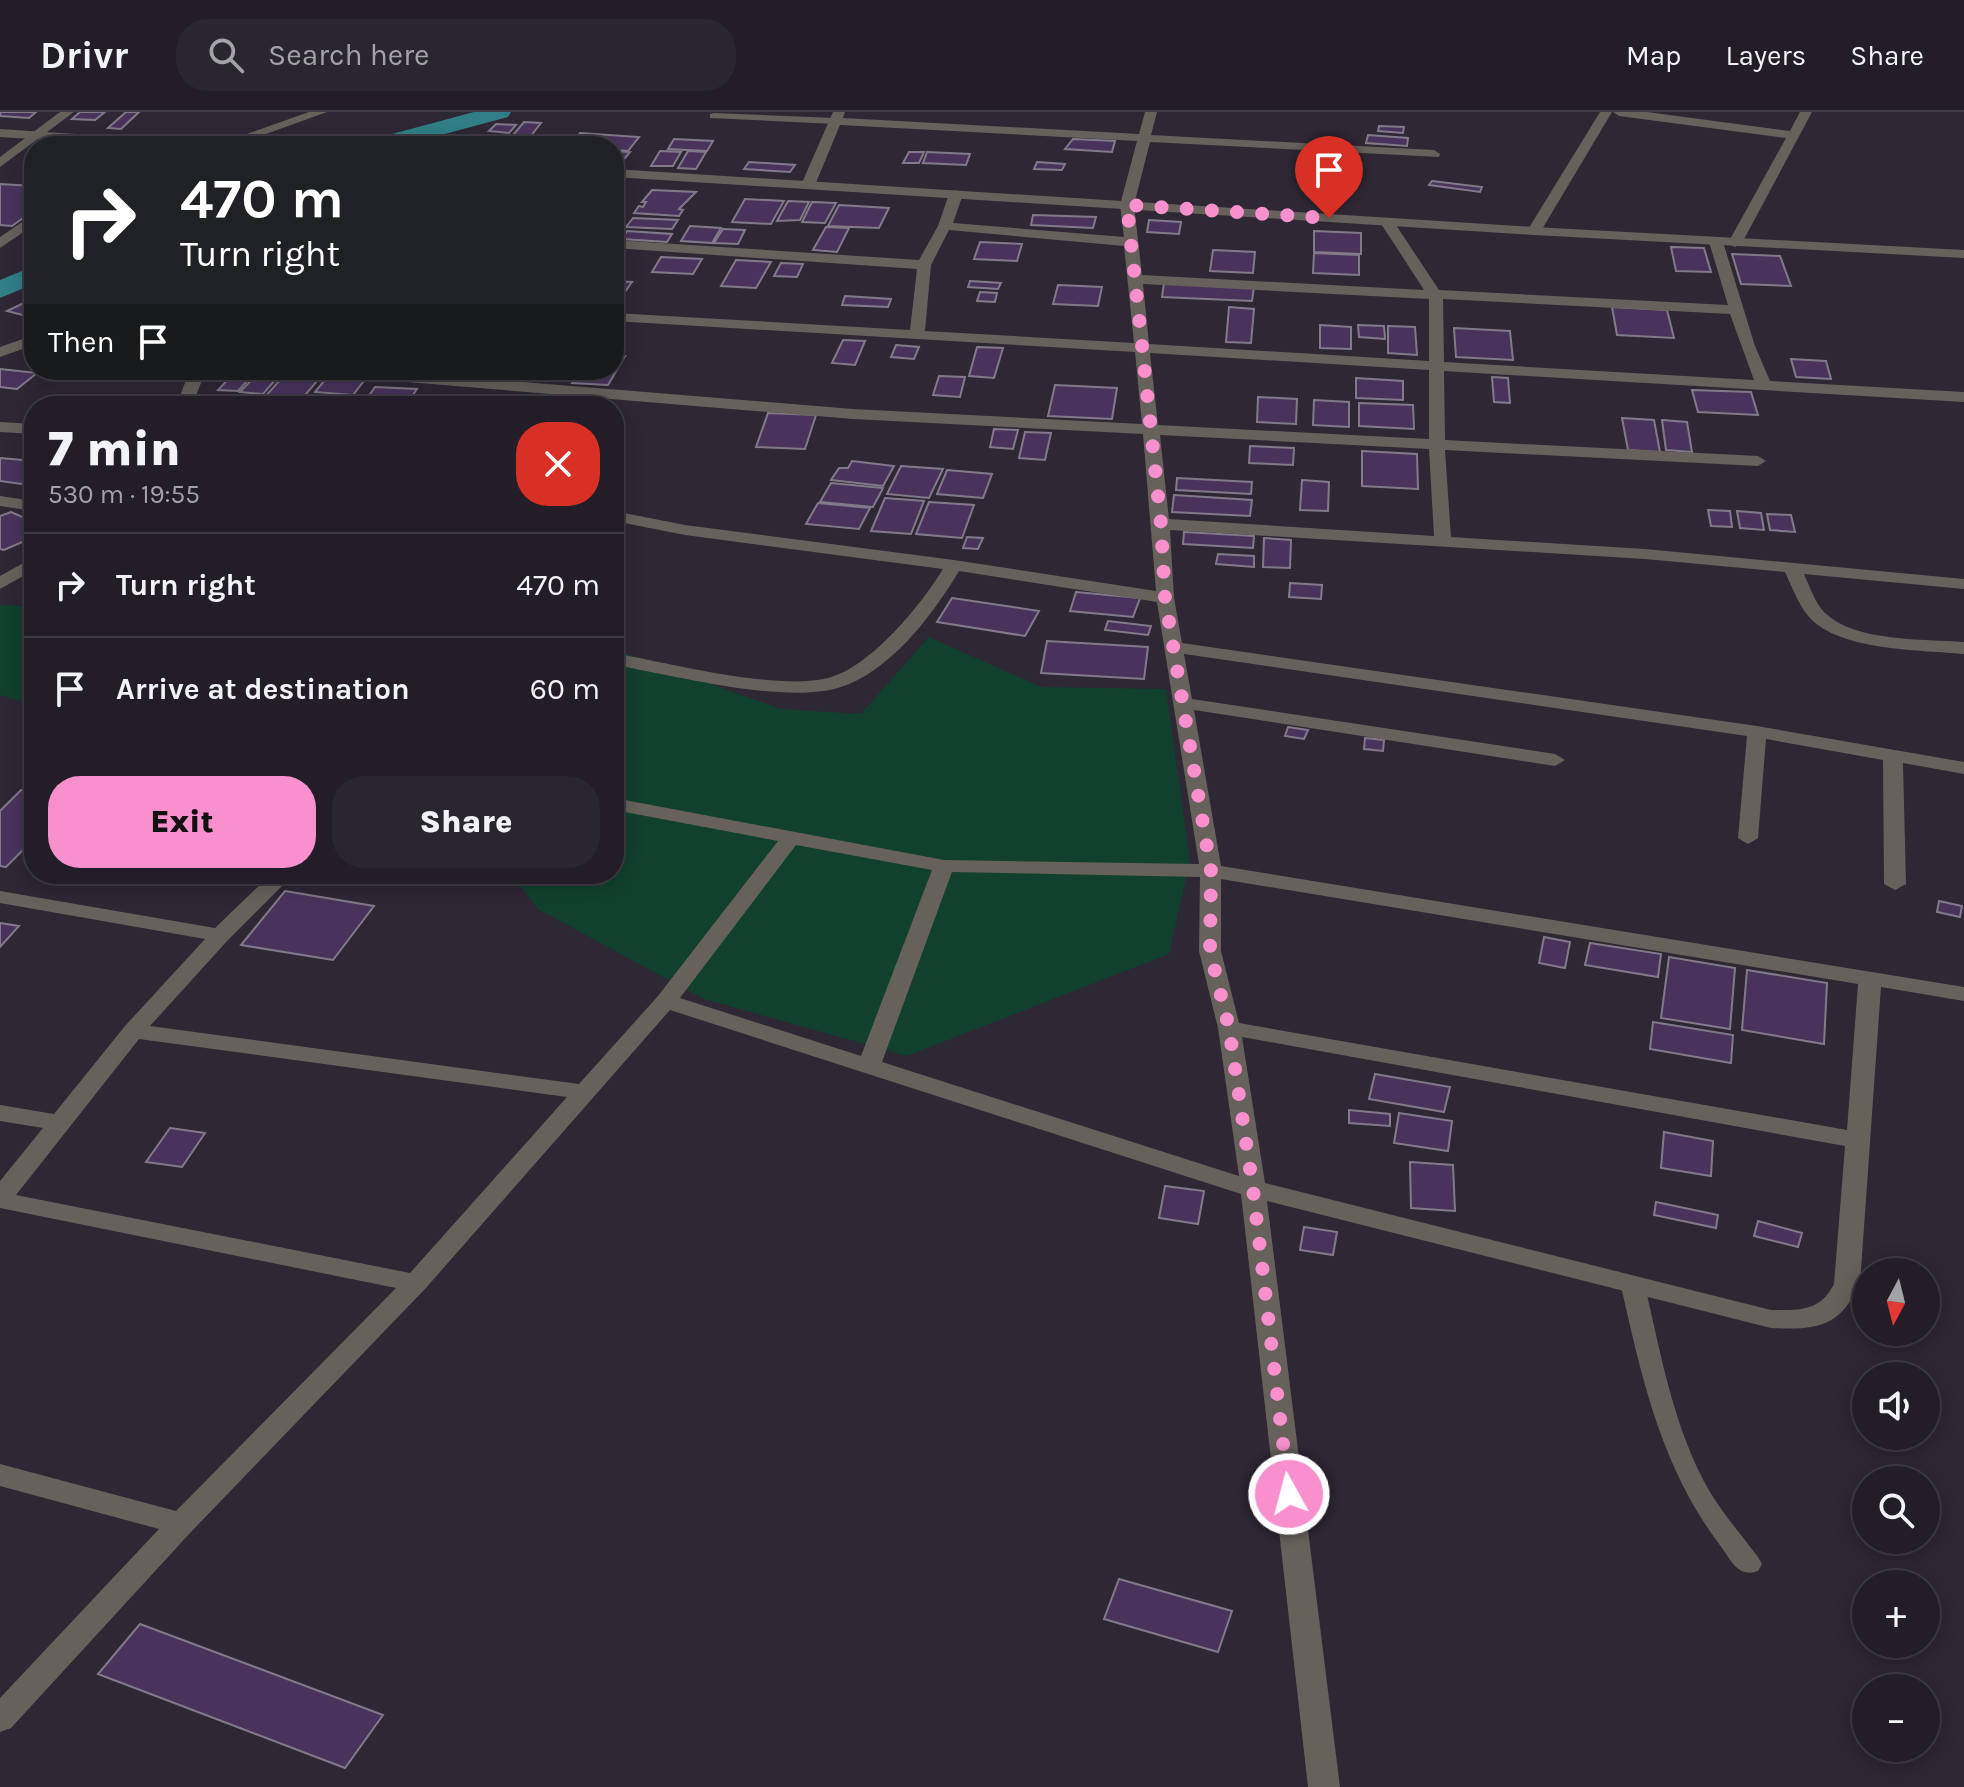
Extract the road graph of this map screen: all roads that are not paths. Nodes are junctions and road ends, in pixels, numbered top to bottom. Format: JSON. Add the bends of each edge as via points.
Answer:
{"nodes":[{"id":1,"x":68,"y":112,"type":"edge"},
{"id":2,"x":321,"y":112,"type":"edge"},
{"id":3,"x":1151,"y":112,"type":"edge"},
{"id":4,"x":1606,"y":112,"type":"edge"},
{"id":5,"x":1619,"y":112,"type":"edge"},
{"id":6,"x":1806,"y":112,"type":"edge"},
{"id":7,"x":714,"y":116,"type":"dead end"},
{"id":8,"x":837,"y":117,"type":"edge"},
{"id":9,"x":0,"y":133,"type":"edge"},
{"id":10,"x":1793,"y":135,"type":"junction"},
{"id":11,"x":40,"y":136,"type":"joint"},
{"id":12,"x":249,"y":136,"type":"edge"},
{"id":13,"x":1144,"y":138,"type":"junction"},
{"id":14,"x":24,"y":147,"type":"edge"},
{"id":15,"x":1434,"y":154,"type":"dead end"},
{"id":16,"x":0,"y":163,"type":"edge"},
{"id":17,"x":624,"y":174,"type":"edge"},
{"id":18,"x":808,"y":185,"type":"junction"},
{"id":19,"x":956,"y":194,"type":"junction"},
{"id":20,"x":1127,"y":205,"type":"junction"},
{"id":21,"x":1387,"y":222,"type":"junction"},
{"id":22,"x":24,"y":226,"type":"edge"},
{"id":23,"x":945,"y":226,"type":"junction"},
{"id":24,"x":1534,"y":231,"type":"junction"},
{"id":25,"x":1129,"y":242,"type":"junction"},
{"id":26,"x":1716,"y":242,"type":"junction"},
{"id":27,"x":1735,"y":243,"type":"junction"},
{"id":28,"x":0,"y":244,"type":"edge"},
{"id":29,"x":624,"y":245,"type":"edge"},
{"id":30,"x":1964,"y":254,"type":"edge"},
{"id":31,"x":924,"y":265,"type":"junction"},
{"id":32,"x":1134,"y":279,"type":"junction"},
{"id":33,"x":1436,"y":297,"type":"junction"},
{"id":34,"x":1736,"y":310,"type":"junction"},
{"id":35,"x":624,"y":318,"type":"edge"},
{"id":36,"x":917,"y":336,"type":"junction"},
{"id":37,"x":24,"y":344,"type":"edge"},
{"id":38,"x":1143,"y":349,"type":"junction"},
{"id":39,"x":0,"y":352,"type":"edge"},
{"id":40,"x":1437,"y":367,"type":"junction"},
{"id":41,"x":466,"y":380,"type":"edge"},
{"id":42,"x":1764,"y":386,"type":"junction"},
{"id":43,"x":1964,"y":397,"type":"edge"},
{"id":44,"x":0,"y":427,"type":"edge"},
{"id":45,"x":24,"y":428,"type":"edge"},
{"id":46,"x":1151,"y":430,"type":"junction"},
{"id":47,"x":1437,"y":444,"type":"junction"},
{"id":48,"x":1758,"y":461,"type":"dead end"},
{"id":49,"x":0,"y":501,"type":"edge"},
{"id":50,"x":24,"y":505,"type":"edge"},
{"id":51,"x":624,"y":518,"type":"edge"},
{"id":52,"x":1161,"y":524,"type":"junction"},
{"id":53,"x":1443,"y":542,"type":"junction"},
{"id":54,"x":954,"y":565,"type":"junction"},
{"id":55,"x":24,"y":568,"type":"edge"},
{"id":56,"x":1792,"y":568,"type":"junction"},
{"id":57,"x":0,"y":584,"type":"edge"},
{"id":58,"x":1964,"y":584,"type":"edge"},
{"id":59,"x":1165,"y":598,"type":"junction"},
{"id":60,"x":1174,"y":647,"type":"junction"},
{"id":61,"x":1964,"y":648,"type":"edge"},
{"id":62,"x":624,"y":661,"type":"edge"},
{"id":63,"x":1183,"y":703,"type":"junction"},
{"id":64,"x":1757,"y":732,"type":"junction"},
{"id":65,"x":1893,"y":758,"type":"junction"},
{"id":66,"x":1555,"y":760,"type":"dead end"},
{"id":67,"x":1964,"y":768,"type":"edge"},
{"id":68,"x":624,"y":806,"type":"edge"},
{"id":69,"x":1748,"y":838,"type":"dead end"},
{"id":70,"x":790,"y":839,"type":"junction"},
{"id":71,"x":944,"y":866,"type":"junction"},
{"id":72,"x":1211,"y":871,"type":"junction"},
{"id":73,"x":273,"y":884,"type":"edge"},
{"id":74,"x":1895,"y":884,"type":"dead end"},
{"id":75,"x":0,"y":897,"type":"edge"},
{"id":76,"x":220,"y":935,"type":"junction"},
{"id":77,"x":1870,"y":978,"type":"junction"},
{"id":78,"x":1964,"y":994,"type":"edge"},
{"id":79,"x":666,"y":1001,"type":"junction"},
{"id":80,"x":1229,"y":1028,"type":"junction"},
{"id":81,"x":133,"y":1031,"type":"junction"},
{"id":82,"x":869,"y":1065,"type":"junction"},
{"id":83,"x":584,"y":1092,"type":"junction"},
{"id":84,"x":0,"y":1113,"type":"edge"},
{"id":85,"x":59,"y":1123,"type":"junction"},
{"id":86,"x":1857,"y":1140,"type":"junction"},
{"id":87,"x":1253,"y":1189,"type":"junction"},
{"id":88,"x":0,"y":1199,"type":"edge"},
{"id":89,"x":416,"y":1283,"type":"junction"},
{"id":90,"x":1633,"y":1286,"type":"junction"},
{"id":91,"x":0,"y":1475,"type":"edge"},
{"id":92,"x":181,"y":1524,"type":"junction"},
{"id":93,"x":1749,"y":1564,"type":"dead end"},
{"id":94,"x":0,"y":1719,"type":"edge"},
{"id":95,"x":1324,"y":1787,"type":"edge"}],
"edges":[{"from":1,"to":11,"type":"street"},
{"from":2,"to":12,"type":"street"},
{"from":3,"to":13,"type":"street"},
{"from":4,"to":24,"type":"street"},
{"from":5,"to":10,"type":"street"},
{"from":6,"to":10,"type":"street"},
{"from":7,"to":8,"type":"lane"},
{"from":8,"to":13,"type":"street"},
{"from":8,"to":18,"type":"street"},
{"from":9,"to":11,"type":"street"},
{"from":10,"to":27,"type":"street"},
{"from":13,"to":15,"type":"street"},
{"from":13,"to":20,"type":"street"},
{"from":14,"to":16,"type":"street"},
{"from":17,"to":18,"type":"street"},
{"from":18,"to":19,"type":"street"},
{"from":19,"to":20,"type":"street"},
{"from":19,"to":23,"type":"street"},
{"from":20,"to":21,"type":"street"},
{"from":20,"to":25,"type":"street"},
{"from":21,"to":24,"type":"street"},
{"from":21,"to":33,"type":"street"},
{"from":22,"to":28,"type":"street"},
{"from":23,"to":25,"type":"street"},
{"from":23,"to":31,"type":"street"},
{"from":24,"to":26,"type":"street"},
{"from":25,"to":32,"type":"street"},
{"from":26,"to":27,"type":"street"},
{"from":26,"to":34,"type":"street"},
{"from":27,"to":30,"type":"street"},
{"from":29,"to":31,"type":"street"},
{"from":31,"to":36,"type":"street"},
{"from":32,"to":33,"type":"street"},
{"from":32,"to":38,"type":"street"},
{"from":33,"to":34,"type":"street"},
{"from":33,"to":40,"type":"street"},
{"from":34,"to":42,"type":"street"},
{"from":35,"to":36,"type":"street"},
{"from":36,"to":38,"type":"street"},
{"from":37,"to":39,"type":"street"},
{"from":38,"to":40,"type":"street"},
{"from":38,"to":46,"type":"street"},
{"from":40,"to":42,"type":"street"},
{"from":40,"to":47,"type":"street"},
{"from":41,"to":46,"type":"street","via":[[853,414]]},
{"from":42,"to":43,"type":"street"},
{"from":44,"to":45,"type":"street"},
{"from":46,"to":47,"type":"street"},
{"from":46,"to":52,"type":"street"},
{"from":47,"to":48,"type":"street"},
{"from":47,"to":53,"type":"street"},
{"from":49,"to":50,"type":"street"},
{"from":51,"to":54,"type":"street"},
{"from":52,"to":53,"type":"street"},
{"from":52,"to":59,"type":"street"},
{"from":53,"to":56,"type":"street"},
{"from":54,"to":59,"type":"street"},
{"from":54,"to":62,"type":"street","via":[[926,609],[858,672],[833,683],[764,682]]},
{"from":55,"to":57,"type":"street"},
{"from":56,"to":58,"type":"street"},
{"from":56,"to":61,"type":"street","via":[[1820,618],[1843,631]]},
{"from":59,"to":60,"type":"street"},
{"from":60,"to":63,"type":"street"},
{"from":60,"to":64,"type":"street"},
{"from":63,"to":66,"type":"street"},
{"from":63,"to":72,"type":"street"},
{"from":64,"to":65,"type":"street"},
{"from":64,"to":69,"type":"street"},
{"from":65,"to":67,"type":"street"},
{"from":65,"to":74,"type":"street"},
{"from":68,"to":70,"type":"street"},
{"from":70,"to":71,"type":"street"},
{"from":70,"to":79,"type":"street"},
{"from":71,"to":72,"type":"street"},
{"from":71,"to":82,"type":"street"},
{"from":72,"to":77,"type":"street"},
{"from":72,"to":80,"type":"street","via":[[1210,951]]},
{"from":73,"to":76,"type":"street"},
{"from":75,"to":76,"type":"street"},
{"from":76,"to":81,"type":"street"},
{"from":77,"to":78,"type":"street"},
{"from":77,"to":86,"type":"street"},
{"from":79,"to":82,"type":"street"},
{"from":79,"to":83,"type":"street"},
{"from":80,"to":86,"type":"street"},
{"from":80,"to":87,"type":"street"},
{"from":81,"to":83,"type":"street"},
{"from":81,"to":85,"type":"street"},
{"from":82,"to":87,"type":"street"},
{"from":83,"to":89,"type":"street"},
{"from":84,"to":85,"type":"street"},
{"from":85,"to":88,"type":"street"},
{"from":86,"to":90,"type":"street","via":[[1847,1284],[1838,1306],[1805,1320],[1771,1319]]},
{"from":87,"to":90,"type":"street"},
{"from":87,"to":95,"type":"street"},
{"from":88,"to":89,"type":"street"},
{"from":89,"to":92,"type":"street"},
{"from":90,"to":93,"type":"lane","via":[[1663,1414],[1677,1449],[1702,1500]]},
{"from":91,"to":92,"type":"street"},
{"from":92,"to":94,"type":"street"}]}
